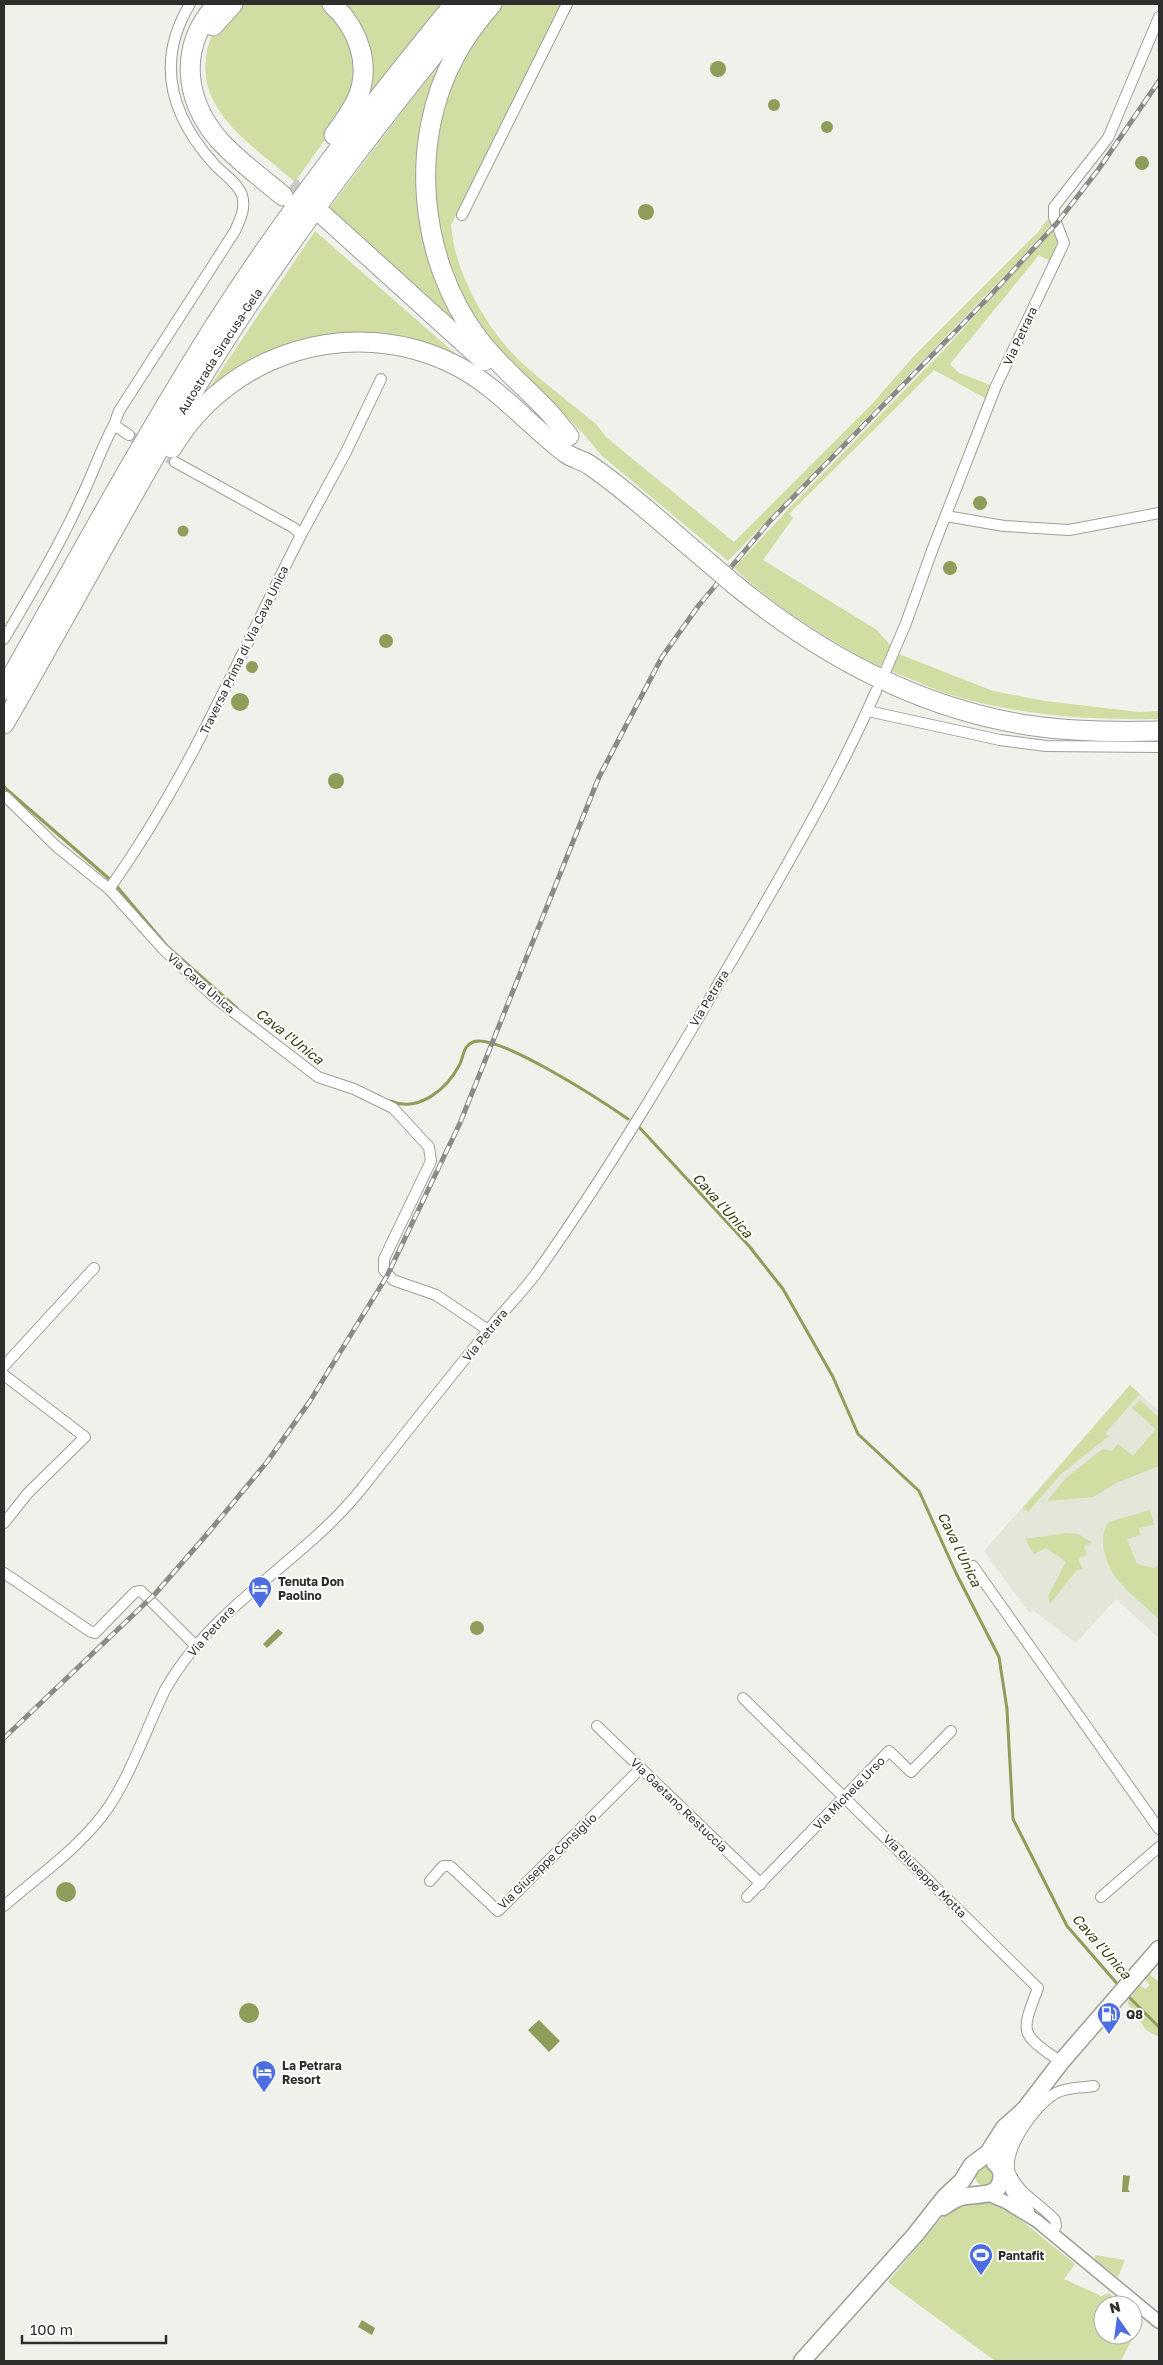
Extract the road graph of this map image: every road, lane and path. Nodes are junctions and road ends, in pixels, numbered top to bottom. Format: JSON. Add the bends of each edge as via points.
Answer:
{"nodes":[{"id":1,"x":190,"y":4,"type":"edge"},
{"id":2,"x":217,"y":4,"type":"edge"},
{"id":3,"x":233,"y":4,"type":"edge"},
{"id":4,"x":332,"y":4,"type":"edge"},
{"id":5,"x":454,"y":4,"type":"edge"},
{"id":6,"x":475,"y":4,"type":"edge"},
{"id":7,"x":492,"y":4,"type":"edge"},
{"id":8,"x":567,"y":4,"type":"edge"},
{"id":9,"x":1159,"y":17,"type":"edge"},
{"id":10,"x":462,"y":215,"type":"dead end"},
{"id":11,"x":381,"y":379,"type":"dead end"},
{"id":12,"x":114,"y":425,"type":"junction"},
{"id":13,"x":129,"y":435,"type":"tunnel mouth"},
{"id":14,"x":569,"y":436,"type":"junction"},
{"id":15,"x":176,"y":462,"type":"tunnel mouth"},
{"id":16,"x":589,"y":464,"type":"junction"},
{"id":17,"x":630,"y":496,"type":"junction"},
{"id":18,"x":110,"y":502,"type":"junction"},
{"id":19,"x":1159,"y":513,"type":"edge"},
{"id":20,"x":946,"y":516,"type":"junction"},
{"id":21,"x":301,"y":535,"type":"junction"},
{"id":22,"x":75,"y":598,"type":"junction"},
{"id":23,"x":4,"y":639,"type":"edge"},
{"id":24,"x":886,"y":670,"type":"dead end"},
{"id":25,"x":4,"y":690,"type":"edge"},
{"id":26,"x":876,"y":692,"type":"dead end"},
{"id":27,"x":868,"y":711,"type":"junction"},
{"id":28,"x":4,"y":724,"type":"edge"},
{"id":29,"x":1159,"y":731,"type":"edge"},
{"id":30,"x":1159,"y":747,"type":"edge"},
{"id":31,"x":6,"y":797,"type":"dead end"},
{"id":32,"x":110,"y":889,"type":"junction"},
{"id":33,"x":94,"y":1268,"type":"dead end"},
{"id":34,"x":488,"y":1330,"type":"junction"},
{"id":35,"x":4,"y":1366,"type":"edge"},
{"id":36,"x":4,"y":1375,"type":"edge"},
{"id":37,"x":4,"y":1523,"type":"edge"},
{"id":38,"x":973,"y":1566,"type":"dead end"},
{"id":39,"x":4,"y":1573,"type":"edge"},
{"id":40,"x":196,"y":1646,"type":"junction"},
{"id":41,"x":743,"y":1698,"type":"dead end"},
{"id":42,"x":597,"y":1726,"type":"dead end"},
{"id":43,"x":951,"y":1731,"type":"dead end"},
{"id":44,"x":641,"y":1768,"type":"junction"},
{"id":45,"x":845,"y":1797,"type":"junction"},
{"id":46,"x":1159,"y":1829,"type":"edge"},
{"id":47,"x":1159,"y":1848,"type":"edge"},
{"id":48,"x":430,"y":1880,"type":"dead end"},
{"id":49,"x":761,"y":1884,"type":"junction"},
{"id":50,"x":1101,"y":1897,"type":"dead end"},
{"id":51,"x":747,"y":1898,"type":"dead end"},
{"id":52,"x":4,"y":1906,"type":"edge"},
{"id":53,"x":1159,"y":1949,"type":"edge"},
{"id":54,"x":1061,"y":2062,"type":"junction"},
{"id":55,"x":1094,"y":2086,"type":"dead end"},
{"id":56,"x":1024,"y":2110,"type":"junction"},
{"id":57,"x":975,"y":2165,"type":"junction"},
{"id":58,"x":1001,"y":2171,"type":"junction"},
{"id":59,"x":984,"y":2194,"type":"junction"},
{"id":60,"x":1037,"y":2221,"type":"junction"},
{"id":61,"x":1052,"y":2233,"type":"junction"},
{"id":62,"x":915,"y":2235,"type":"junction"},
{"id":63,"x":1159,"y":2322,"type":"edge"},
{"id":64,"x":802,"y":2361,"type":"edge"}],
"edges":[{"from":1,"to":12,"type":"street","via":[[175,35],[170,73],[172,88],[186,124],[200,146],[236,186],[244,204],[243,213],[119,411]]},
{"from":2,"to":3,"type":"highway","via":[[197,30],[192,51],[190,67],[195,101],[218,139],[287,191],[226,131],[212,113],[205,96],[200,67],[202,52],[218,18]]},
{"from":4,"to":18,"type":"highway","via":[[349,22],[359,43],[362,70],[357,98],[210,319],[146,422],[127,456]]},
{"from":5,"to":18,"type":"highway","name":"Autostrada Siracusa-Gela","via":[[353,129],[266,250],[216,323]]},
{"from":6,"to":22,"type":"highway","name":"Autostrada Siracusa-Gela","via":[[307,219],[167,435]]},
{"from":7,"to":14,"type":"highway","via":[[454,57],[435,110],[426,184],[432,235],[447,284],[476,336],[500,366],[544,406]]},
{"from":8,"to":10,"type":"street"},
{"from":9,"to":20,"type":"street","name":"Via Petrara","via":[[1108,138],[1054,206],[1054,217],[1064,243],[996,386]]},
{"from":11,"to":21,"type":"street","name":"Traversa Prima di Via Cava Unica"},
{"from":12,"to":13,"type":"street"},
{"from":12,"to":23,"type":"street","via":[[78,506]]},
{"from":14,"to":16,"type":"highway","via":[[320,220]]},
{"from":14,"to":17,"type":"highway"},
{"from":15,"to":21,"type":"street","via":[[294,528]]},
{"from":16,"to":17,"type":"highway"},
{"from":16,"to":22,"type":"highway","via":[[568,455],[469,373],[425,352],[371,341],[340,342],[297,350],[240,375],[204,407],[178,438],[115,545]]},
{"from":17,"to":29,"type":"highway","bridge":true,"via":[[766,611],[823,649],[872,675],[934,701],[998,720],[1109,732]]},
{"from":18,"to":25,"type":"highway","name":"Autostrada Siracusa-Gela"},
{"from":19,"to":20,"type":"street","via":[[1069,530],[1004,526]]},
{"from":20,"to":24,"type":"street","name":"Via Petrara"},
{"from":21,"to":32,"type":"street","name":"Traversa Prima di Via Cava Unica","via":[[220,704]]},
{"from":22,"to":28,"type":"highway","name":"Autostrada Siracusa-Gela"},
{"from":26,"to":27,"type":"street","name":"Via Petrara"},
{"from":27,"to":30,"type":"street","via":[[1009,742],[1046,746]]},
{"from":27,"to":34,"type":"street","name":"Via Petrara","via":[[783,873],[710,999],[534,1277]]},
{"from":31,"to":32,"type":"street","name":"Via Cava Unica","via":[[56,846]]},
{"from":32,"to":34,"type":"street","name":"Via Cava Unica","via":[[163,949],[214,997],[318,1077],[393,1108],[429,1147],[431,1162],[384,1259],[384,1270],[392,1280],[436,1296]]},
{"from":33,"to":35,"type":"street"},
{"from":34,"to":40,"type":"street","name":"Via Petrara","via":[[356,1496],[308,1543],[238,1601]]},
{"from":36,"to":37,"type":"street","via":[[85,1437],[28,1493]]},
{"from":38,"to":46,"type":"street"},
{"from":39,"to":40,"type":"street","via":[[95,1633],[135,1592],[141,1591]]},
{"from":40,"to":52,"type":"street","name":"Via Petrara","via":[[169,1682],[120,1787],[103,1815],[83,1838]]},
{"from":41,"to":45,"type":"street","name":"Via Giuseppe Motta"},
{"from":42,"to":44,"type":"street","name":"Via Gaetano Restuccia"},
{"from":43,"to":45,"type":"street","name":"Via Michele Urso","via":[[911,1772],[889,1751]]},
{"from":44,"to":48,"type":"street","name":"Via Giuseppe Consiglio","via":[[498,1912],[450,1866],[443,1866]]},
{"from":44,"to":49,"type":"street","name":"Via Gaetano Restuccia"},
{"from":45,"to":49,"type":"street","name":"Via Michele Urso"},
{"from":45,"to":54,"type":"street","name":"Via Giuseppe Motta","via":[[1038,1988],[1025,2022],[1026,2032],[1031,2041]]},
{"from":47,"to":50,"type":"street"},
{"from":49,"to":51,"type":"street","name":"Via Michele Urso"},
{"from":53,"to":54,"type":"main road"},
{"from":54,"to":56,"type":"main road"},
{"from":55,"to":61,"type":"street","via":[[1067,2089],[1050,2098],[1010,2149],[1010,2172],[1024,2194],[1055,2220]]},
{"from":56,"to":57,"type":"main road","via":[[1004,2128]]},
{"from":56,"to":58,"type":"main road","via":[[1006,2136]]},
{"from":57,"to":58,"type":"main road","via":[[991,2160]]},
{"from":57,"to":59,"type":"main road","via":[[968,2182],[976,2192]]},
{"from":57,"to":62,"type":"main road"},
{"from":58,"to":59,"type":"main road","via":[[997,2189]]},
{"from":58,"to":60,"type":"street","via":[[1015,2196]]},
{"from":59,"to":60,"type":"street","via":[[1006,2202]]},
{"from":59,"to":62,"type":"main road","via":[[952,2201]]},
{"from":60,"to":61,"type":"street"},
{"from":61,"to":63,"type":"street"},
{"from":62,"to":64,"type":"main road"}]}
